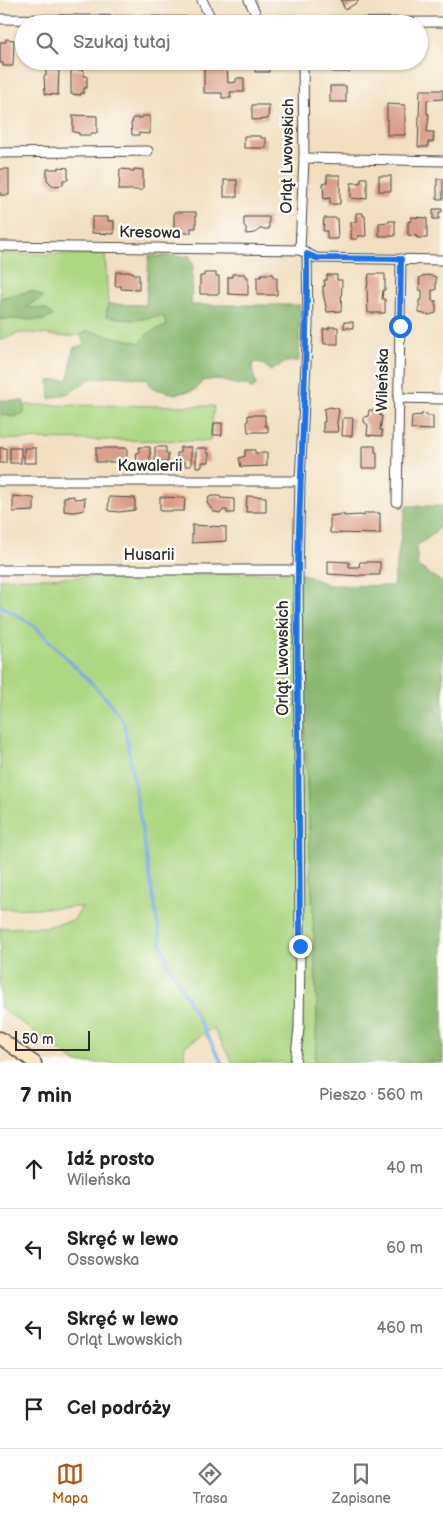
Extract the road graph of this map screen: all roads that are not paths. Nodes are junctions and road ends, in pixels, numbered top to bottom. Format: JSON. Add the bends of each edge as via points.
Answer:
{"nodes":[{"id":1,"x":202,"y":0,"type":"edge"},
{"id":2,"x":249,"y":0,"type":"edge"},
{"id":3,"x":209,"y":15,"type":"edge"},
{"id":4,"x":255,"y":15,"type":"edge"},
{"id":5,"x":0,"y":19,"type":"edge"},
{"id":6,"x":15,"y":19,"type":"edge"},
{"id":7,"x":428,"y":22,"type":"edge"},
{"id":8,"x":443,"y":22,"type":"edge"},
{"id":9,"x":303,"y":70,"type":"edge"},
{"id":10,"x":148,"y":151,"type":"dead end"},
{"id":11,"x":0,"y":153,"type":"edge"},
{"id":12,"x":304,"y":158,"type":"junction"},
{"id":13,"x":443,"y":161,"type":"edge"},
{"id":14,"x":0,"y":246,"type":"edge"},
{"id":15,"x":304,"y":252,"type":"junction"},
{"id":16,"x":401,"y":259,"type":"junction"},
{"id":17,"x":443,"y":260,"type":"edge"},
{"id":18,"x":398,"y":398,"type":"junction"},
{"id":19,"x":443,"y":399,"type":"edge"},
{"id":20,"x":0,"y":481,"type":"edge"},
{"id":21,"x":300,"y":481,"type":"junction"},
{"id":22,"x":397,"y":502,"type":"dead end"},
{"id":23,"x":0,"y":570,"type":"edge"},
{"id":24,"x":298,"y":570,"type":"junction"},
{"id":25,"x":0,"y":1038,"type":"edge"},
{"id":26,"x":35,"y":1063,"type":"edge"},
{"id":27,"x":295,"y":1063,"type":"edge"}],
"edges":[{"from":1,"to":3,"type":"street"},
{"from":2,"to":4,"type":"street"},
{"from":5,"to":6,"type":"street"},
{"from":7,"to":8,"type":"street"},
{"from":9,"to":12,"type":"street","name":"Orląt Lwowskich"},
{"from":10,"to":11,"type":"street"},
{"from":12,"to":13,"type":"street"},
{"from":12,"to":15,"type":"street","name":"Orląt Lwowskich"},
{"from":14,"to":15,"type":"street","name":"Kresowa"},
{"from":15,"to":16,"type":"street","name":"Kresowa","via":[[316,258]]},
{"from":15,"to":21,"type":"street","name":"Orląt Lwowskich","via":[[308,325]]},
{"from":16,"to":17,"type":"street","name":"Kresowa"},
{"from":16,"to":18,"type":"street","name":"Wileńska"},
{"from":18,"to":19,"type":"street"},
{"from":18,"to":22,"type":"street","name":"Wileńska"},
{"from":20,"to":21,"type":"street","name":"Kawalerii"},
{"from":21,"to":24,"type":"street","name":"Orląt Lwowskich"},
{"from":23,"to":24,"type":"street","name":"Husarii"},
{"from":24,"to":27,"type":"street","name":"Orląt Lwowskich","via":[[300,946],[299,1028]]},
{"from":25,"to":26,"type":"main road"}]}
